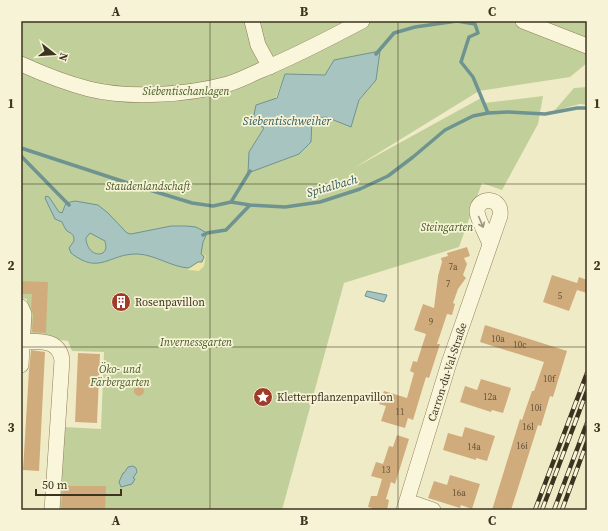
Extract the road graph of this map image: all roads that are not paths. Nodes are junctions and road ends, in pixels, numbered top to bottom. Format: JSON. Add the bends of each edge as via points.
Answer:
{"nodes":[{"id":1,"x":252,"y":21,"type":"edge"},
{"id":2,"x":362,"y":21,"type":"edge"},
{"id":3,"x":522,"y":21,"type":"edge"},
{"id":4,"x":587,"y":46,"type":"edge"},
{"id":5,"x":21,"y":64,"type":"edge"},
{"id":6,"x":270,"y":66,"type":"junction"},
{"id":7,"x":490,"y":244,"type":"dead end"},
{"id":8,"x":21,"y":307,"type":"edge"},
{"id":9,"x":22,"y":341,"type":"edge"},
{"id":10,"x":21,"y":365,"type":"edge"},
{"id":11,"x":405,"y":506,"type":"edge"},
{"id":12,"x":52,"y":510,"type":"edge"},
{"id":13,"x":433,"y":510,"type":"edge"}],
"edges":[{"from":1,"to":6,"type":"street","via":[[258,45]]},
{"from":2,"to":6,"type":"street"},
{"from":3,"to":4,"type":"street"},
{"from":5,"to":6,"type":"street","via":[[91,89],[125,94],[195,92],[229,84]]},
{"from":7,"to":11,"type":"street","name":"Carron-du-Val-Straße"},
{"from":8,"to":9,"type":"street","via":[[24,314]]},
{"from":9,"to":10,"type":"street"},
{"from":9,"to":12,"type":"street","via":[[46,342],[56,346],[61,353]]},
{"from":11,"to":13,"type":"street","name":"Carron-du-Val-Straße"}]}
